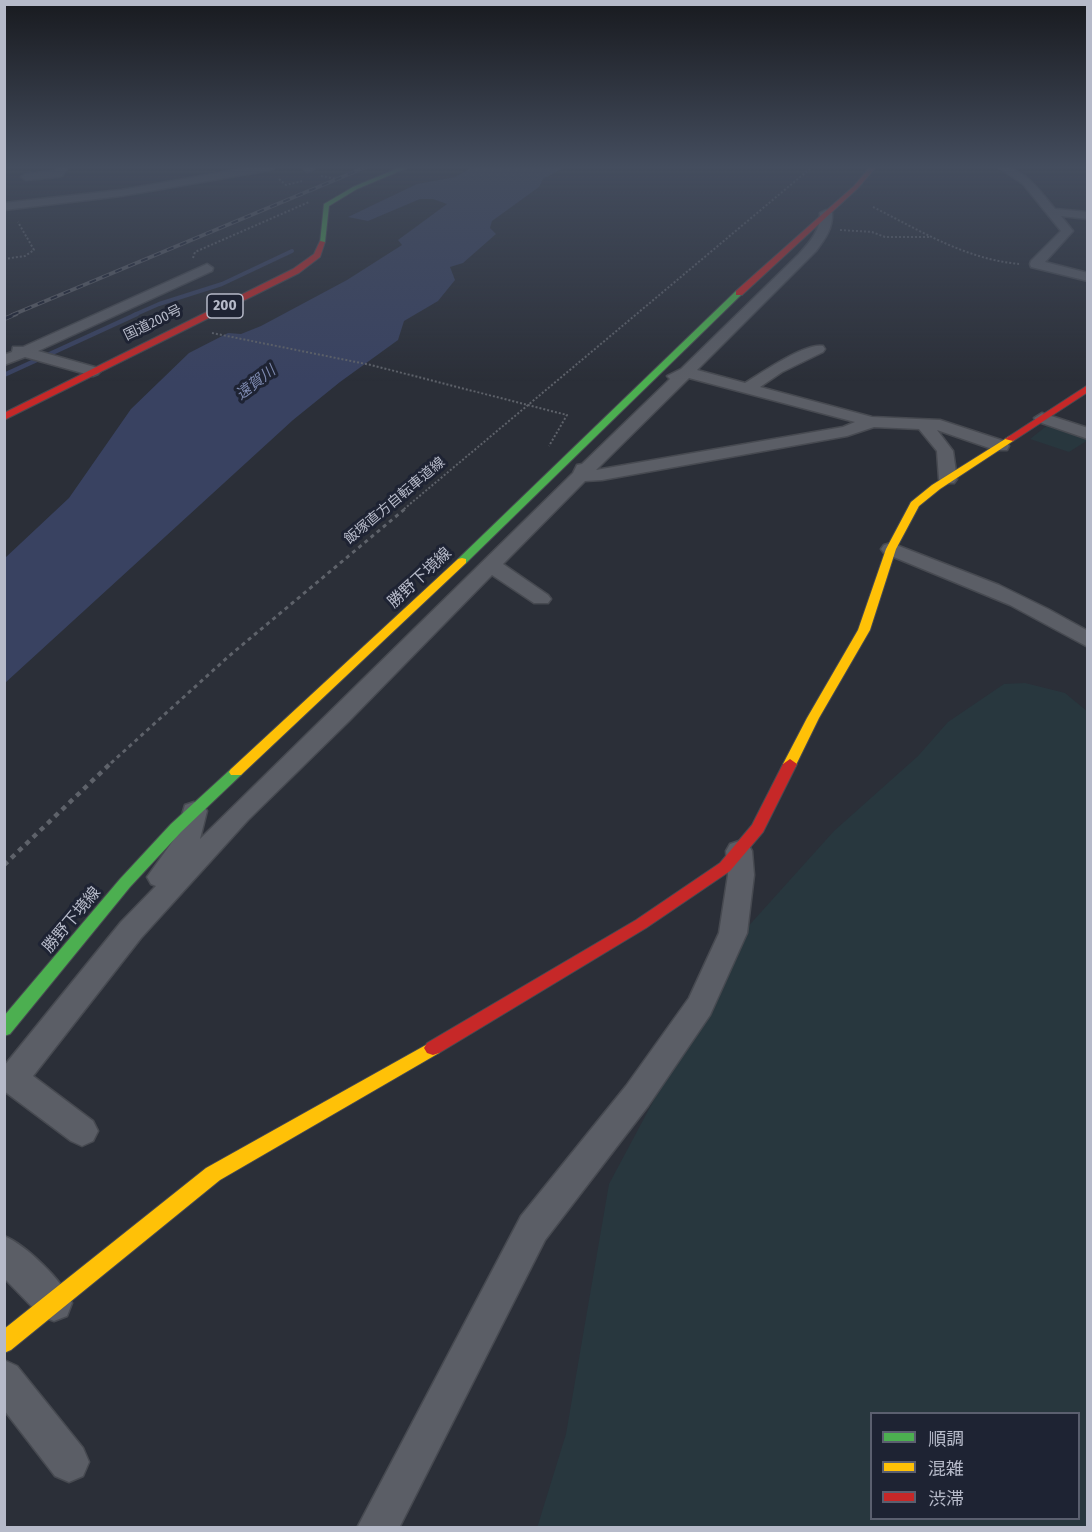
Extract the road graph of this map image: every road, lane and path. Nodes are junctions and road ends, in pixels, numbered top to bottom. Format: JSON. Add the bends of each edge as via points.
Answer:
{"nodes":[{"id":1,"x":27,"y":238,"type":"edge"},
{"id":2,"x":226,"y":238,"type":"edge"},
{"id":3,"x":321,"y":238,"type":"edge"},
{"id":4,"x":727,"y":238,"type":"edge"},
{"id":5,"x":799,"y":238,"type":"edge"},
{"id":6,"x":819,"y":238,"type":"edge"},
{"id":7,"x":934,"y":238,"type":"edge"},
{"id":8,"x":1060,"y":238,"type":"edge"},
{"id":9,"x":4,"y":259,"type":"edge"},
{"id":10,"x":1036,"y":264,"type":"junction"},
{"id":11,"x":207,"y":268,"type":"joint"},
{"id":12,"x":1088,"y":277,"type":"edge"},
{"id":13,"x":704,"y":327,"type":"junction"},
{"id":14,"x":223,"y":334,"type":"dead end"},
{"id":15,"x":17,"y":341,"type":"edge"},
{"id":16,"x":818,"y":349,"type":"dead end"},
{"id":17,"x":4,"y":361,"type":"edge"},
{"id":18,"x":689,"y":369,"type":"junction"},
{"id":19,"x":93,"y":371,"type":"junction"},
{"id":20,"x":748,"y":388,"type":"junction"},
{"id":21,"x":1088,"y":388,"type":"edge"},
{"id":22,"x":626,"y":402,"type":"junction"},
{"id":23,"x":530,"y":403,"type":"junction"},
{"id":24,"x":4,"y":417,"type":"edge"},
{"id":25,"x":1042,"y":418,"type":"junction"},
{"id":26,"x":872,"y":422,"type":"junction"},
{"id":27,"x":924,"y":424,"type":"junction"},
{"id":28,"x":1088,"y":434,"type":"edge"},
{"id":29,"x":592,"y":435,"type":"junction"},
{"id":30,"x":1001,"y":446,"type":"junction"},
{"id":31,"x":546,"y":452,"type":"dead end"},
{"id":32,"x":581,"y":476,"type":"junction"},
{"id":33,"x":948,"y":479,"type":"junction"},
{"id":34,"x":500,"y":525,"type":"junction"},
{"id":35,"x":891,"y":549,"type":"junction"},
{"id":36,"x":491,"y":565,"type":"junction"},
{"id":37,"x":467,"y":590,"type":"junction"},
{"id":38,"x":541,"y":599,"type":"dead end"},
{"id":39,"x":1084,"y":634,"type":"edge"},
{"id":40,"x":303,"y":709,"type":"junction"},
{"id":41,"x":252,"y":801,"type":"junction"},
{"id":42,"x":194,"y":811,"type":"junction"},
{"id":43,"x":739,"y":851,"type":"junction"},
{"id":44,"x":4,"y":865,"type":"edge"},
{"id":45,"x":120,"y":944,"type":"junction"},
{"id":46,"x":4,"y":1029,"type":"edge"},
{"id":47,"x":9,"y":1085,"type":"edge"},
{"id":48,"x":82,"y":1131,"type":"dead end"},
{"id":49,"x":4,"y":1253,"type":"edge"},
{"id":50,"x":54,"y":1303,"type":"junction"},
{"id":51,"x":4,"y":1343,"type":"edge"},
{"id":52,"x":4,"y":1379,"type":"edge"},
{"id":53,"x":69,"y":1462,"type":"dead end"},
{"id":54,"x":377,"y":1527,"type":"edge"}],
"edges":[{"from":1,"to":9,"type":"path","via":[[34,250],[25,256]]},
{"from":2,"to":11,"type":"path","via":[[193,255],[196,263]]},
{"from":3,"to":19,"type":"main road","name":"国道200号","number":"200","via":[[321,249],[296,272]]},
{"from":4,"to":23,"type":"path","name":"飯塚直方自転車道線"},
{"from":5,"to":13,"type":"main road","name":"勝野下境線"},
{"from":6,"to":18,"type":"street"},
{"from":7,"to":10,"type":"path","via":[[993,261]]},
{"from":8,"to":10,"type":"street"},
{"from":10,"to":12,"type":"street"},
{"from":11,"to":15,"type":"street"},
{"from":13,"to":18,"type":"street","via":[[706,338],[690,359]]},
{"from":13,"to":22,"type":"main road","name":"勝野下境線"},
{"from":14,"to":23,"type":"path"},
{"from":15,"to":17,"type":"street"},
{"from":15,"to":19,"type":"street"},
{"from":16,"to":20,"type":"street"},
{"from":18,"to":20,"type":"street"},
{"from":18,"to":22,"type":"street"},
{"from":18,"to":32,"type":"street"},
{"from":19,"to":24,"type":"main road","name":"国道200号","number":"200"},
{"from":20,"to":26,"type":"street"},
{"from":21,"to":25,"type":"main road"},
{"from":22,"to":29,"type":"main road","name":"勝野下境線"},
{"from":23,"to":31,"type":"path","via":[[567,415]]},
{"from":23,"to":44,"type":"path","name":"飯塚直方自転車道線","via":[[229,656]]},
{"from":25,"to":28,"type":"street"},
{"from":25,"to":30,"type":"main road"},
{"from":26,"to":27,"type":"street"},
{"from":26,"to":32,"type":"street","via":[[847,431]]},
{"from":27,"to":30,"type":"street","via":[[955,428]]},
{"from":27,"to":33,"type":"street","via":[[945,451]]},
{"from":29,"to":32,"type":"street","via":[[592,448]]},
{"from":29,"to":34,"type":"main road","name":"勝野下境線"},
{"from":30,"to":33,"type":"main road"},
{"from":32,"to":36,"type":"street"},
{"from":33,"to":35,"type":"main road","via":[[915,504]]},
{"from":34,"to":37,"type":"street"},
{"from":34,"to":40,"type":"main road","name":"勝野下境線"},
{"from":35,"to":39,"type":"street","via":[[972,581]]},
{"from":35,"to":43,"type":"main road","via":[[864,630],[813,717],[758,828]]},
{"from":36,"to":37,"type":"street"},
{"from":36,"to":38,"type":"street"},
{"from":37,"to":41,"type":"street"},
{"from":40,"to":41,"type":"street","via":[[300,735],[261,782]]},
{"from":40,"to":42,"type":"main road","name":"勝野下境線"},
{"from":41,"to":45,"type":"street"},
{"from":42,"to":45,"type":"street","via":[[187,841],[128,920]]},
{"from":42,"to":46,"type":"main road","name":"勝野下境線","via":[[125,883]]},
{"from":43,"to":50,"type":"main road","via":[[725,867],[641,924],[471,1027],[213,1174]]},
{"from":43,"to":54,"type":"street","via":[[741,875],[733,933],[700,1006],[637,1096],[533,1228]]},
{"from":45,"to":47,"type":"street"},
{"from":47,"to":48,"type":"street"},
{"from":49,"to":50,"type":"street"},
{"from":50,"to":51,"type":"main road"},
{"from":52,"to":53,"type":"street"}]}
